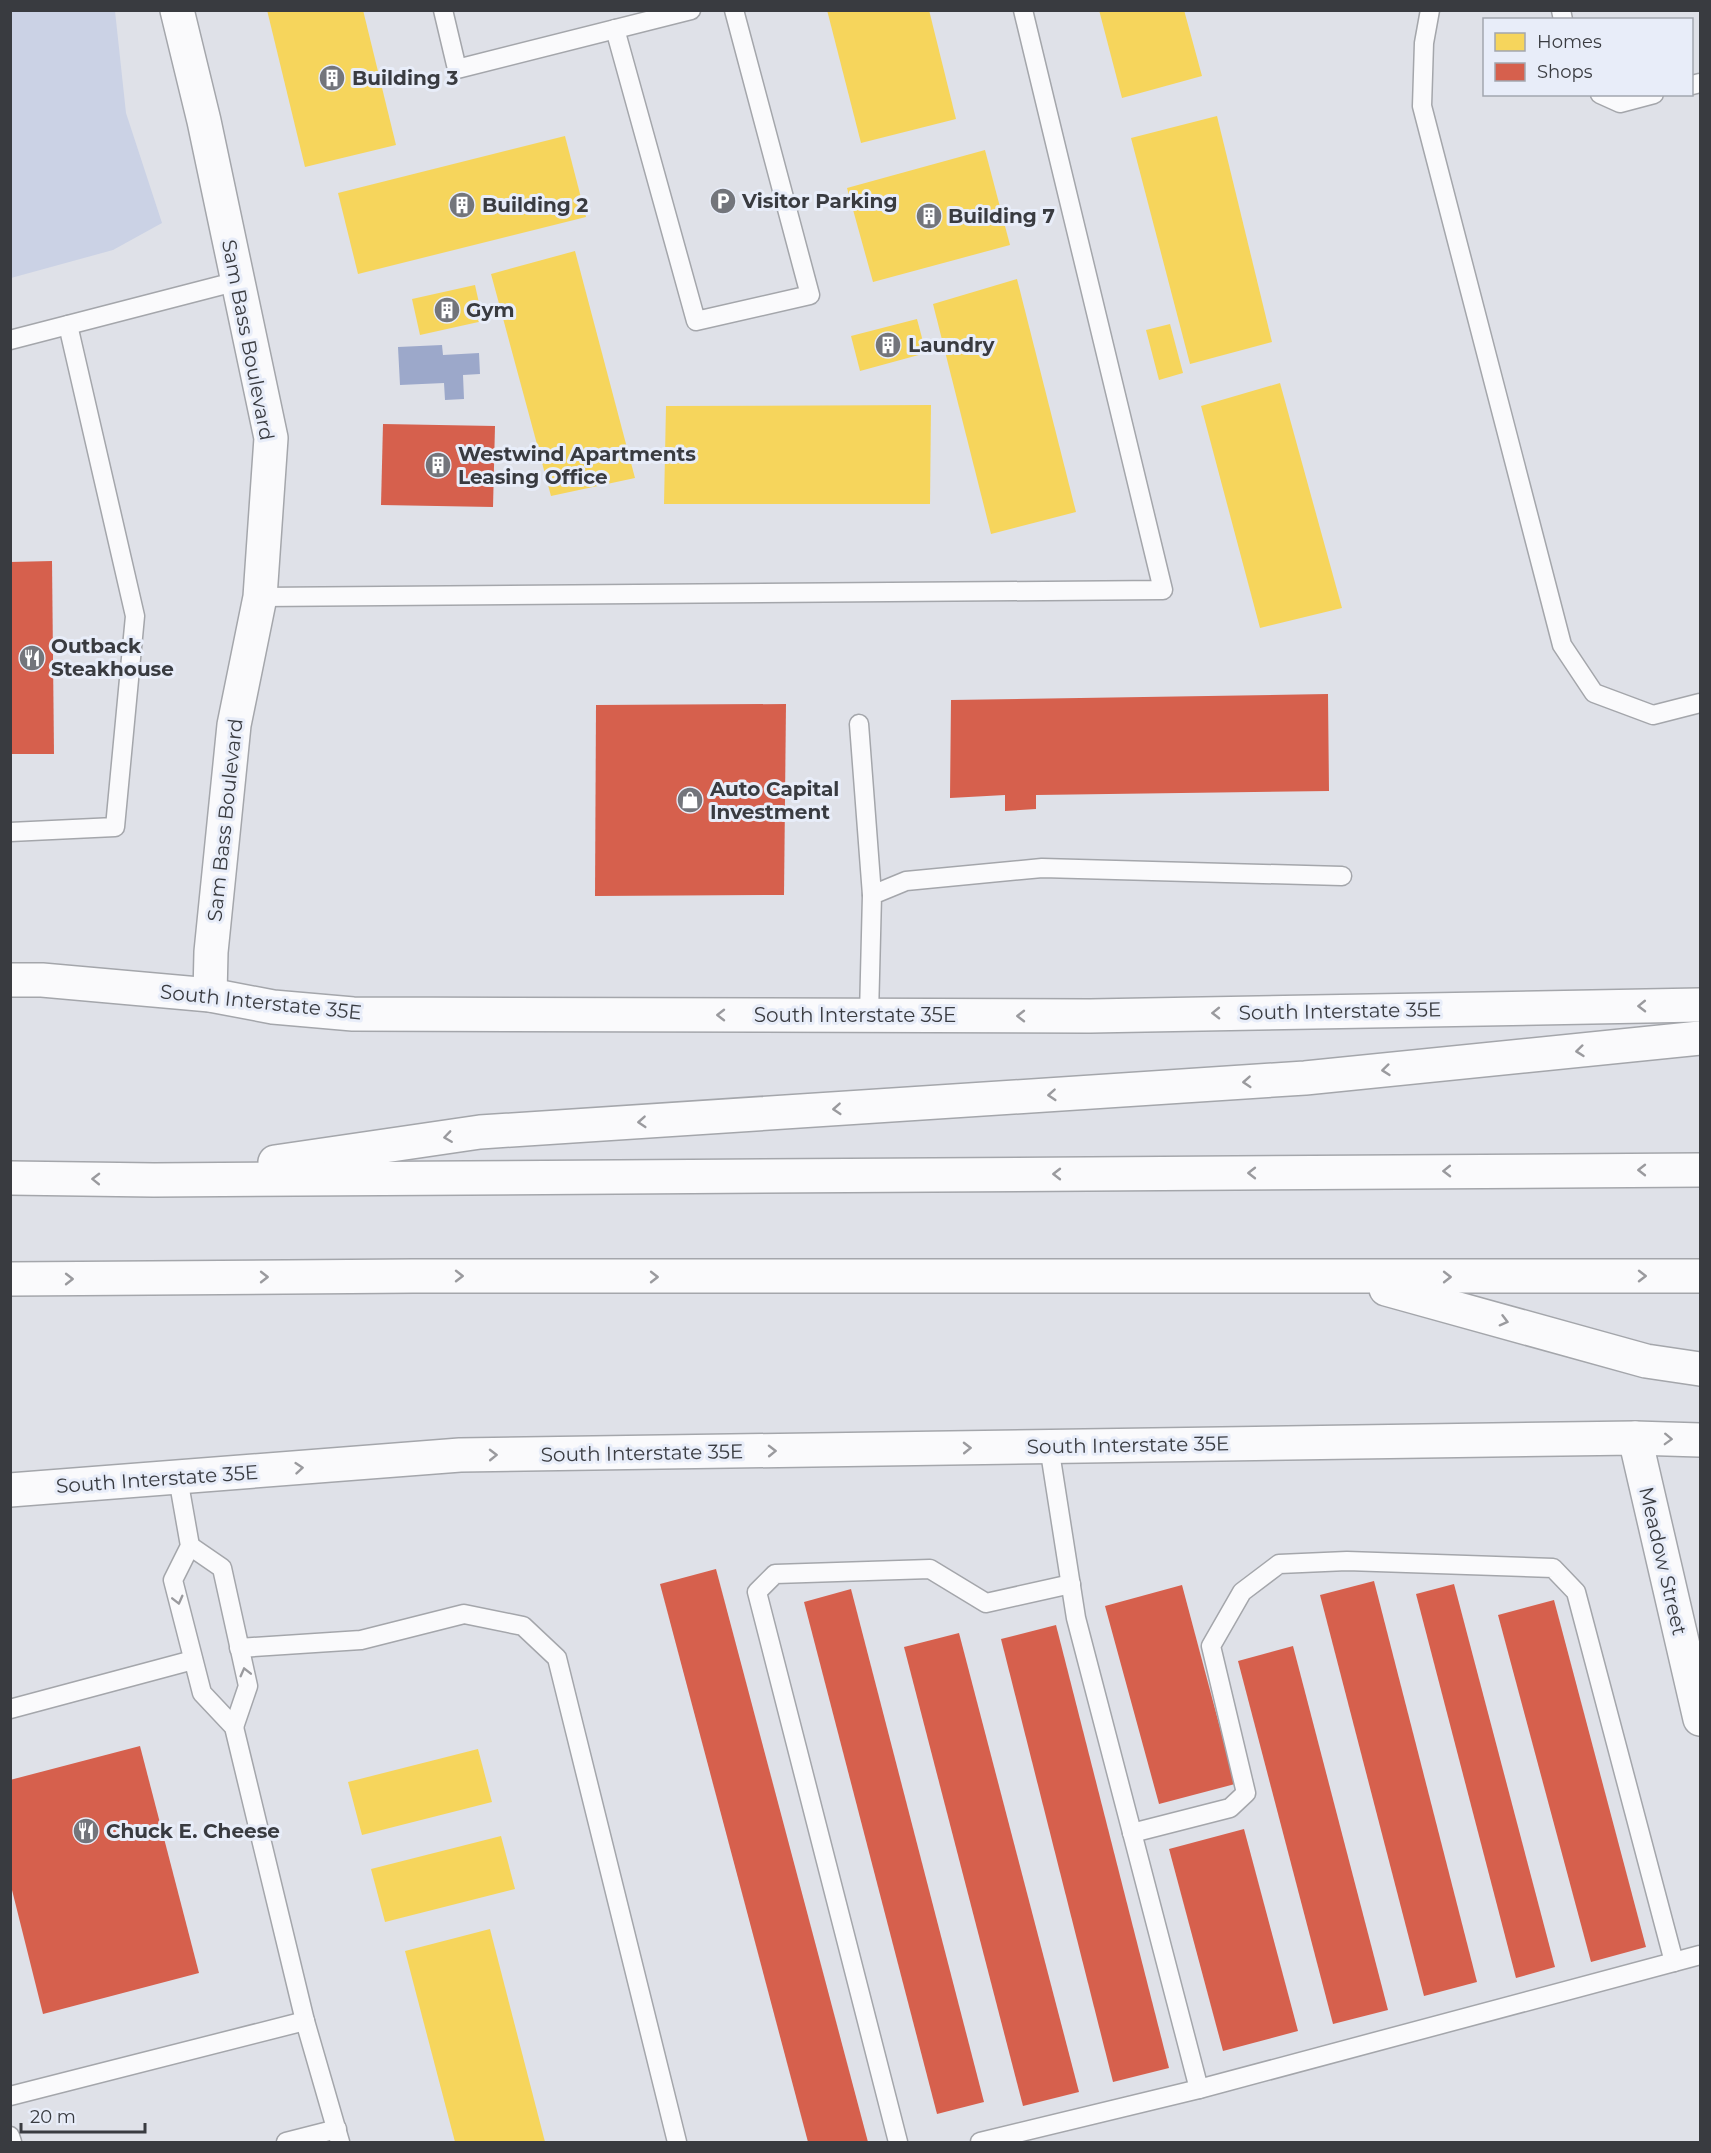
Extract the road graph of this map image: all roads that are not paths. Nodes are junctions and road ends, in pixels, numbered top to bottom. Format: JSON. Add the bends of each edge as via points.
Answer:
{"nodes":[{"id":1,"x":177,"y":10,"type":"edge"},
{"id":2,"x":443,"y":10,"type":"edge"},
{"id":3,"x":692,"y":10,"type":"edge"},
{"id":4,"x":734,"y":10,"type":"edge"},
{"id":5,"x":1023,"y":10,"type":"edge"},
{"id":6,"x":1430,"y":10,"type":"edge"},
{"id":7,"x":615,"y":29,"type":"junction"},
{"id":8,"x":1604,"y":96,"type":"edge"},
{"id":9,"x":1646,"y":96,"type":"edge"},
{"id":10,"x":238,"y":281,"type":"junction"},
{"id":11,"x":68,"y":325,"type":"junction"},
{"id":12,"x":10,"y":340,"type":"edge"},
{"id":13,"x":260,"y":597,"type":"junction"},
{"id":14,"x":1701,"y":703,"type":"edge"},
{"id":15,"x":859,"y":724,"type":"dead end"},
{"id":16,"x":10,"y":832,"type":"edge"},
{"id":17,"x":1342,"y":876,"type":"dead end"},
{"id":18,"x":872,"y":895,"type":"junction"},
{"id":19,"x":10,"y":980,"type":"edge"},
{"id":20,"x":210,"y":995,"type":"junction"},
{"id":21,"x":1701,"y":1005,"type":"edge"},
{"id":22,"x":869,"y":1015,"type":"junction"},
{"id":23,"x":1701,"y":1038,"type":"edge"},
{"id":24,"x":1701,"y":1170,"type":"edge"},
{"id":25,"x":10,"y":1178,"type":"edge"},
{"id":26,"x":154,"y":1180,"type":"junction"},
{"id":27,"x":1701,"y":1276,"type":"edge"},
{"id":28,"x":1346,"y":1278,"type":"junction"},
{"id":29,"x":10,"y":1280,"type":"edge"},
{"id":30,"x":1701,"y":1369,"type":"edge"},
{"id":31,"x":1635,"y":1438,"type":"junction"},
{"id":32,"x":1701,"y":1440,"type":"edge"},
{"id":33,"x":1049,"y":1446,"type":"junction"},
{"id":34,"x":178,"y":1478,"type":"junction"},
{"id":35,"x":10,"y":1490,"type":"edge"},
{"id":36,"x":190,"y":1546,"type":"junction"},
{"id":37,"x":1071,"y":1584,"type":"junction"},
{"id":38,"x":239,"y":1648,"type":"junction"},
{"id":39,"x":193,"y":1660,"type":"junction"},
{"id":40,"x":10,"y":1709,"type":"edge"},
{"id":41,"x":1701,"y":1719,"type":"edge"},
{"id":42,"x":234,"y":1727,"type":"junction"},
{"id":43,"x":1132,"y":1833,"type":"junction"},
{"id":44,"x":1701,"y":1954,"type":"edge"},
{"id":45,"x":1674,"y":1962,"type":"junction"},
{"id":46,"x":305,"y":2021,"type":"junction"},
{"id":47,"x":1199,"y":2089,"type":"junction"},
{"id":48,"x":10,"y":2096,"type":"edge"},
{"id":49,"x":10,"y":2136,"type":"edge"},
{"id":50,"x":339,"y":2136,"type":"edge"},
{"id":51,"x":12,"y":2142,"type":"edge"},
{"id":52,"x":286,"y":2142,"type":"edge"},
{"id":53,"x":677,"y":2142,"type":"edge"},
{"id":54,"x":898,"y":2142,"type":"edge"},
{"id":55,"x":980,"y":2142,"type":"edge"}],
"edges":[{"from":1,"to":10,"type":"main road","name":"Sam Bass Boulevard"},
{"from":2,"to":7,"type":"lane","via":[[457,69]]},
{"from":3,"to":7,"type":"lane"},
{"from":4,"to":7,"type":"lane","via":[[810,295],[696,321]]},
{"from":5,"to":13,"type":"lane","via":[[1163,590]]},
{"from":6,"to":14,"type":"lane","via":[[1424,43],[1422,106],[1562,645],[1594,693],[1653,715]]},
{"from":8,"to":9,"type":"lane","via":[[1620,103]]},
{"from":10,"to":11,"type":"lane"},
{"from":10,"to":13,"type":"main road","name":"Sam Bass Boulevard","via":[[271,438]]},
{"from":11,"to":12,"type":"lane"},
{"from":11,"to":16,"type":"lane","via":[[135,616],[115,827]]},
{"from":13,"to":20,"type":"main road","name":"Sam Bass Boulevard","via":[[234,724]]},
{"from":15,"to":18,"type":"lane"},
{"from":17,"to":18,"type":"lane","via":[[1042,868],[906,881]]},
{"from":18,"to":22,"type":"lane"},
{"from":19,"to":20,"type":"main road","name":"South Interstate 35E"},
{"from":22,"to":20,"type":"main road","name":"South Interstate 35E","one_way":true,"via":[[353,1014],[273,1007]]},
{"from":21,"to":22,"type":"main road","name":"South Interstate 35E","one_way":true,"via":[[1090,1016]]},
{"from":23,"to":26,"type":"main road","one_way":true,"via":[[1305,1078],[480,1132]]},
{"from":24,"to":26,"type":"main road","one_way":true},
{"from":26,"to":25,"type":"main road","one_way":true},
{"from":28,"to":27,"type":"main road","one_way":true},
{"from":29,"to":28,"type":"main road","one_way":true,"via":[[401,1276]]},
{"from":28,"to":30,"type":"main road","one_way":true,"via":[[1646,1360]]},
{"from":31,"to":32,"type":"main road","name":"South Interstate 35E","one_way":true},
{"from":31,"to":33,"type":"main road","name":"South Interstate 35E"},
{"from":31,"to":41,"type":"main road","name":"Meadow Street"},
{"from":34,"to":33,"type":"main road","name":"South Interstate 35E","one_way":true,"via":[[460,1455]]},
{"from":33,"to":37,"type":"lane"},
{"from":34,"to":35,"type":"main road","name":"South Interstate 35E"},
{"from":34,"to":36,"type":"lane"},
{"from":36,"to":38,"type":"lane","via":[[222,1568]]},
{"from":36,"to":39,"type":"lane","one_way":true,"via":[[172,1580]]},
{"from":37,"to":43,"type":"lane","via":[[1076,1618]]},
{"from":37,"to":54,"type":"lane","via":[[986,1604],[930,1569],[775,1574],[757,1592]]},
{"from":42,"to":38,"type":"lane","one_way":true,"via":[[248,1686]]},
{"from":38,"to":53,"type":"lane","via":[[361,1640],[464,1614],[523,1626],[557,1658]]},
{"from":39,"to":40,"type":"lane"},
{"from":39,"to":42,"type":"lane","via":[[202,1693]]},
{"from":42,"to":46,"type":"lane"},
{"from":43,"to":45,"type":"lane","via":[[1230,1808],[1246,1793],[1211,1646],[1242,1592],[1279,1564],[1347,1561],[1553,1568],[1576,1592]]},
{"from":43,"to":47,"type":"lane"},
{"from":44,"to":45,"type":"lane"},
{"from":45,"to":47,"type":"lane"},
{"from":46,"to":48,"type":"lane"},
{"from":46,"to":50,"type":"lane"},
{"from":47,"to":55,"type":"lane"},
{"from":49,"to":51,"type":"lane"},
{"from":50,"to":52,"type":"lane"}]}
